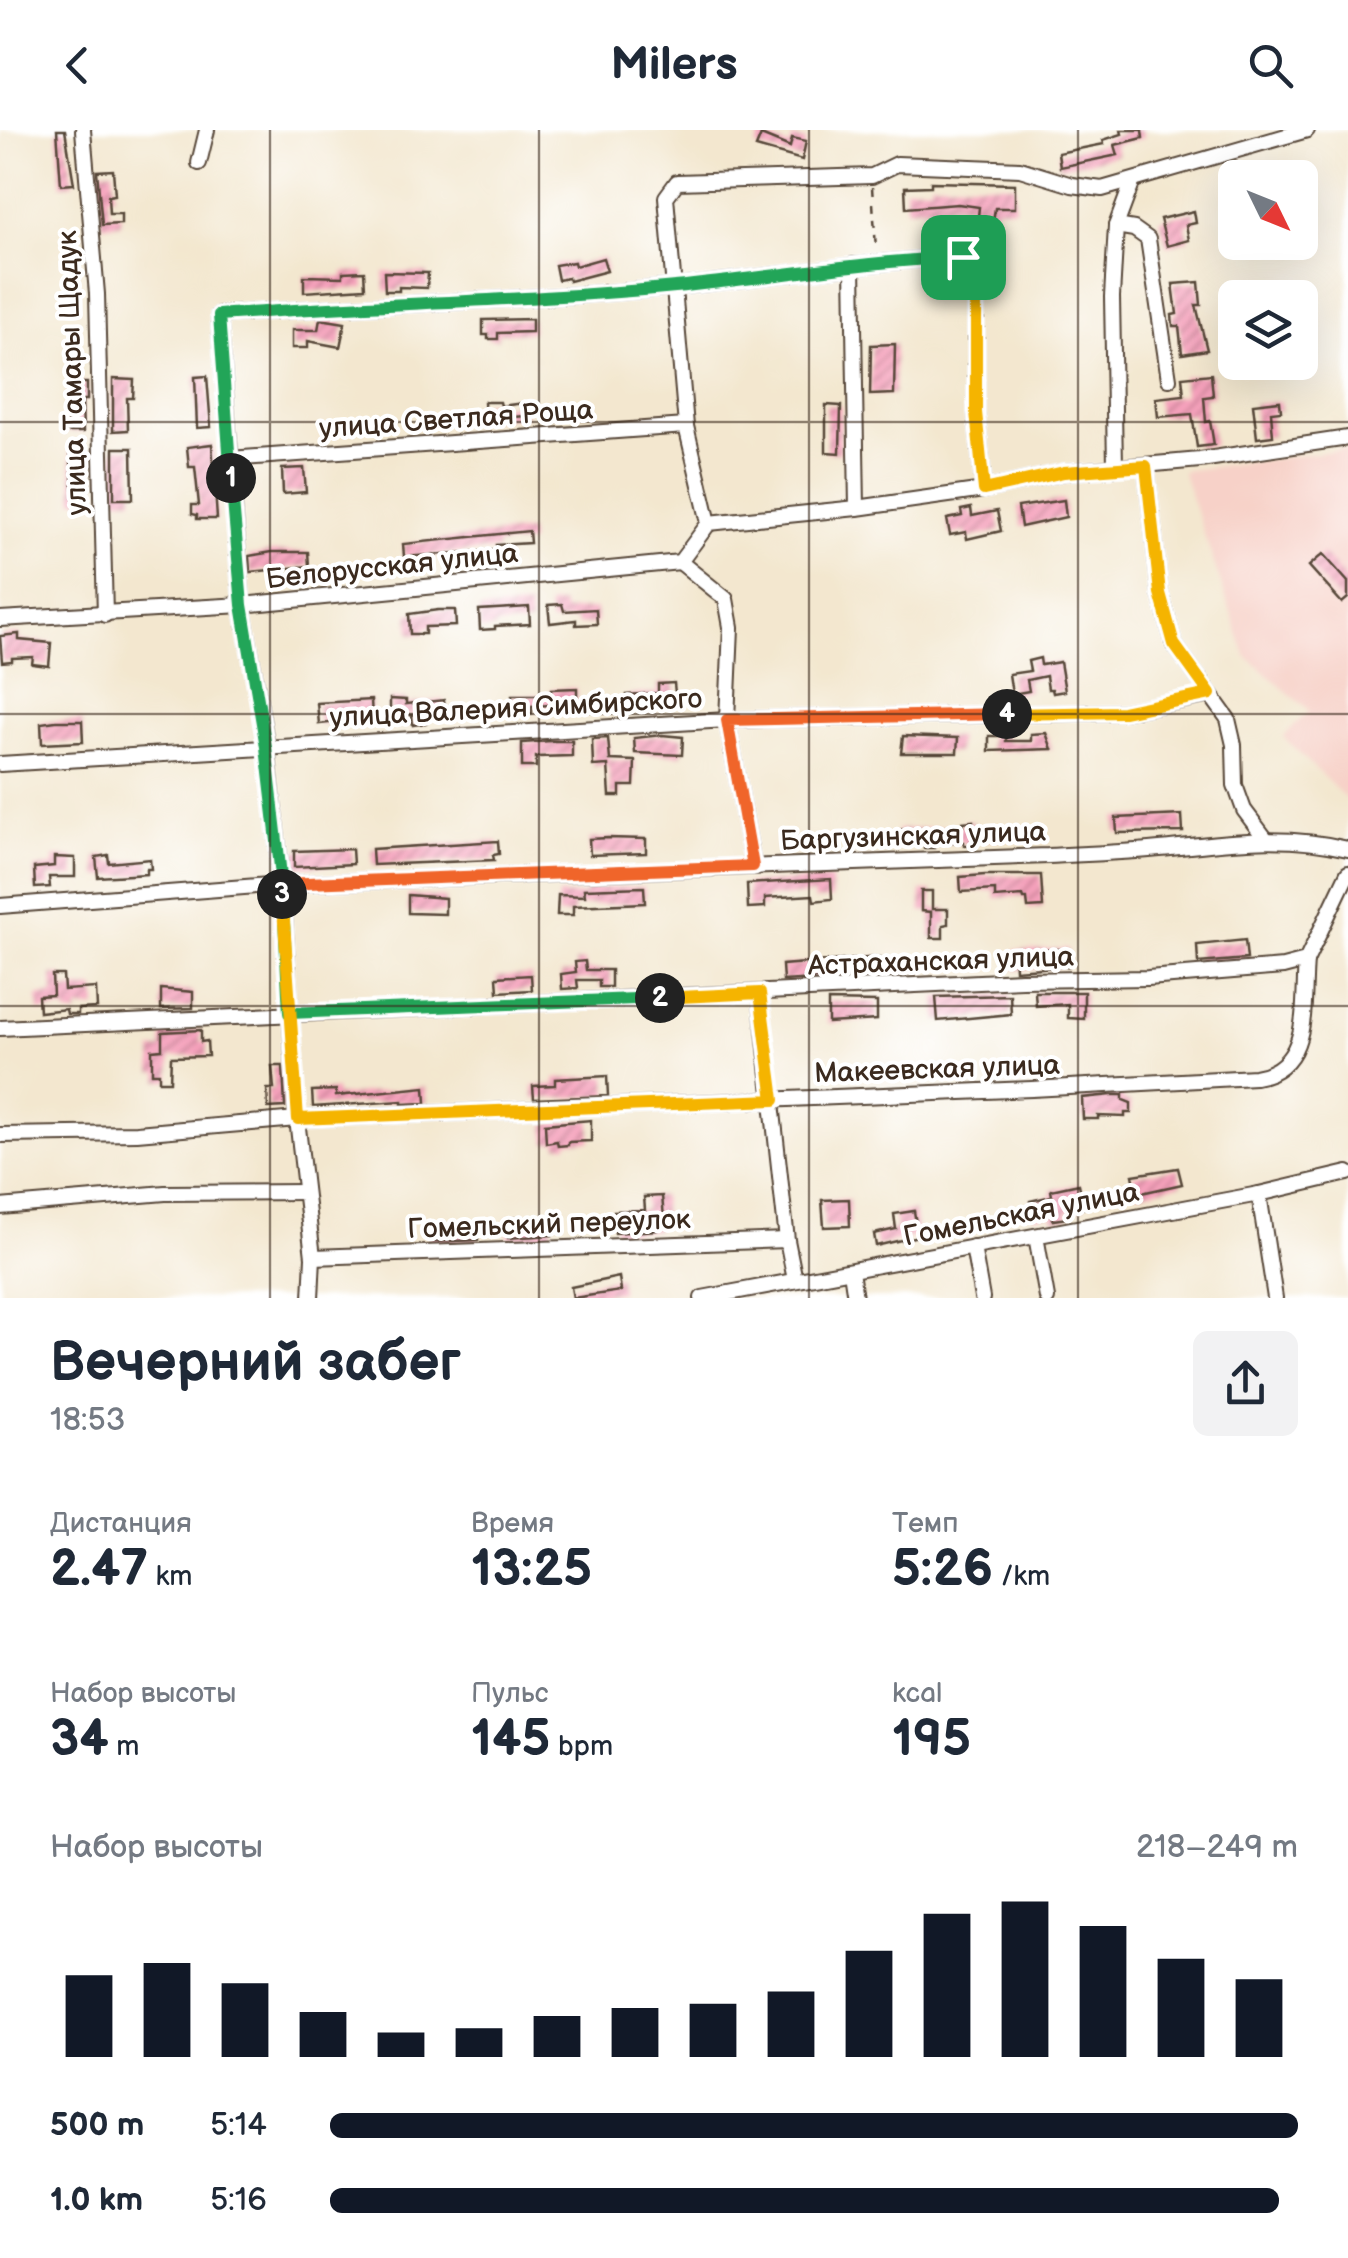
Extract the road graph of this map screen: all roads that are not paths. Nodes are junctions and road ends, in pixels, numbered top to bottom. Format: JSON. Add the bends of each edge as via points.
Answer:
{"nodes":[{"id":1,"x":83,"y":130,"type":"edge"},
{"id":2,"x":207,"y":130,"type":"edge"},
{"id":3,"x":1307,"y":130,"type":"edge"},
{"id":4,"x":200,"y":163,"type":"dead end"},
{"id":5,"x":1132,"y":183,"type":"junction"},
{"id":6,"x":1116,"y":226,"type":"junction"},
{"id":7,"x":854,"y":265,"type":"junction"},
{"id":8,"x":676,"y":287,"type":"junction"},
{"id":9,"x":1169,"y":380,"type":"dead end"},
{"id":10,"x":686,"y":426,"type":"junction"},
{"id":11,"x":1348,"y":438,"type":"edge"},
{"id":12,"x":229,"y":459,"type":"junction"},
{"id":13,"x":1115,"y":466,"type":"junction"},
{"id":14,"x":1146,"y":466,"type":"junction"},
{"id":15,"x":984,"y":490,"type":"junction"},
{"id":16,"x":856,"y":508,"type":"junction"},
{"id":17,"x":709,"y":523,"type":"junction"},
{"id":18,"x":680,"y":562,"type":"junction"},
{"id":19,"x":242,"y":605,"type":"junction"},
{"id":20,"x":105,"y":615,"type":"junction"},
{"id":21,"x":0,"y":619,"type":"edge"},
{"id":22,"x":1210,"y":694,"type":"junction"},
{"id":23,"x":727,"y":720,"type":"junction"},
{"id":24,"x":266,"y":747,"type":"junction"},
{"id":25,"x":0,"y":764,"type":"edge"},
{"id":26,"x":1265,"y":838,"type":"junction"},
{"id":27,"x":1348,"y":849,"type":"edge"},
{"id":28,"x":753,"y":866,"type":"junction"},
{"id":29,"x":1348,"y":873,"type":"edge"},
{"id":30,"x":282,"y":884,"type":"junction"},
{"id":31,"x":1336,"y":899,"type":"junction"},
{"id":32,"x":0,"y":906,"type":"edge"},
{"id":33,"x":1348,"y":910,"type":"edge"},
{"id":34,"x":1306,"y":961,"type":"junction"},
{"id":35,"x":760,"y":993,"type":"junction"},
{"id":36,"x":289,"y":1013,"type":"junction"},
{"id":37,"x":0,"y":1028,"type":"edge"},
{"id":38,"x":774,"y":1100,"type":"junction"},
{"id":39,"x":298,"y":1119,"type":"junction"},
{"id":40,"x":0,"y":1135,"type":"edge"},
{"id":41,"x":1348,"y":1173,"type":"edge"},
{"id":42,"x":304,"y":1192,"type":"junction"},
{"id":43,"x":1259,"y":1194,"type":"junction"},
{"id":44,"x":0,"y":1208,"type":"edge"},
{"id":45,"x":1036,"y":1236,"type":"junction"},
{"id":46,"x":787,"y":1240,"type":"junction"},
{"id":47,"x":973,"y":1246,"type":"junction"},
{"id":48,"x":314,"y":1257,"type":"junction"},
{"id":49,"x":850,"y":1271,"type":"junction"},
{"id":50,"x":796,"y":1280,"type":"junction"},
{"id":51,"x":311,"y":1298,"type":"edge"},
{"id":52,"x":702,"y":1298,"type":"edge"},
{"id":53,"x":854,"y":1298,"type":"edge"},
{"id":54,"x":982,"y":1298,"type":"edge"},
{"id":55,"x":1048,"y":1298,"type":"edge"},
{"id":56,"x":1275,"y":1298,"type":"edge"}],
"edges":[{"from":1,"to":20,"type":"street","name":"улица Тамары Щадук","via":[[97,294]]},
{"from":2,"to":4,"type":"street"},
{"from":3,"to":5,"type":"street"},
{"from":5,"to":6,"type":"street"},
{"from":5,"to":8,"type":"street","via":[[1102,189],[1020,170],[897,164],[872,176],[676,182],[666,197]]},
{"from":6,"to":9,"type":"street","via":[[1148,239]]},
{"from":6,"to":13,"type":"street"},
{"from":7,"to":8,"type":"street"},
{"from":7,"to":15,"type":"street","via":[[963,257],[976,273],[976,412]]},
{"from":7,"to":16,"type":"street"},
{"from":8,"to":10,"type":"street"},
{"from":8,"to":12,"type":"street","via":[[219,315]]},
{"from":10,"to":12,"type":"street","name":"улица Светлая Роща"},
{"from":10,"to":17,"type":"street"},
{"from":11,"to":14,"type":"street"},
{"from":12,"to":19,"type":"street"},
{"from":13,"to":14,"type":"street"},
{"from":13,"to":15,"type":"street"},
{"from":14,"to":22,"type":"street","via":[[1160,593],[1174,644]]},
{"from":15,"to":16,"type":"street"},
{"from":16,"to":17,"type":"street"},
{"from":17,"to":18,"type":"street"},
{"from":18,"to":19,"type":"street","name":"Белорусская улица"},
{"from":18,"to":23,"type":"street","via":[[726,599]]},
{"from":19,"to":20,"type":"street","name":"Белорусская улица"},
{"from":19,"to":24,"type":"street"},
{"from":20,"to":21,"type":"street","name":"Белорусская улица"},
{"from":22,"to":23,"type":"street","name":"улица Валерия Симбирского","via":[[1123,712]]},
{"from":22,"to":26,"type":"street","via":[[1228,719],[1244,810]]},
{"from":23,"to":24,"type":"street","name":"улица Валерия Симбирского"},
{"from":23,"to":28,"type":"street"},
{"from":24,"to":25,"type":"street","name":"улица Валерия Симбирского"},
{"from":24,"to":30,"type":"street"},
{"from":26,"to":27,"type":"street","name":"Баргузинская улица"},
{"from":26,"to":28,"type":"street","name":"Баргузинская улица","via":[[1107,853]]},
{"from":28,"to":30,"type":"street","name":"Баргузинская улица"},
{"from":29,"to":31,"type":"street"},
{"from":30,"to":32,"type":"street","name":"Баргузинская улица"},
{"from":30,"to":36,"type":"street"},
{"from":31,"to":33,"type":"street"},
{"from":31,"to":34,"type":"street"},
{"from":34,"to":35,"type":"street","name":"Астраханская улица","via":[[1148,978]]},
{"from":34,"to":38,"type":"street","name":"Макеевская улица","via":[[1299,1046],[1271,1074]]},
{"from":35,"to":36,"type":"street","name":"Астраханская улица"},
{"from":35,"to":38,"type":"street"},
{"from":36,"to":37,"type":"street","name":"Астраханская улица"},
{"from":36,"to":39,"type":"street"},
{"from":38,"to":39,"type":"street","name":"Макеевская улица"},
{"from":38,"to":46,"type":"street"},
{"from":39,"to":40,"type":"street","name":"Макеевская улица","via":[[137,1133]]},
{"from":39,"to":42,"type":"street"},
{"from":41,"to":43,"type":"street","name":"Гомельская улица"},
{"from":42,"to":44,"type":"street","via":[[165,1192]]},
{"from":42,"to":48,"type":"street"},
{"from":43,"to":45,"type":"street","name":"Гомельская улица"},
{"from":43,"to":56,"type":"street"},
{"from":45,"to":47,"type":"street","name":"Гомельская улица"},
{"from":45,"to":55,"type":"street"},
{"from":46,"to":48,"type":"street","name":"Гомельский переулок"},
{"from":46,"to":50,"type":"street"},
{"from":47,"to":49,"type":"street","name":"Гомельская улица"},
{"from":47,"to":54,"type":"street"},
{"from":48,"to":51,"type":"street"},
{"from":49,"to":50,"type":"street","name":"Гомельская улица"},
{"from":49,"to":53,"type":"street"},
{"from":50,"to":52,"type":"street","name":"Гомельская улица"}]}
